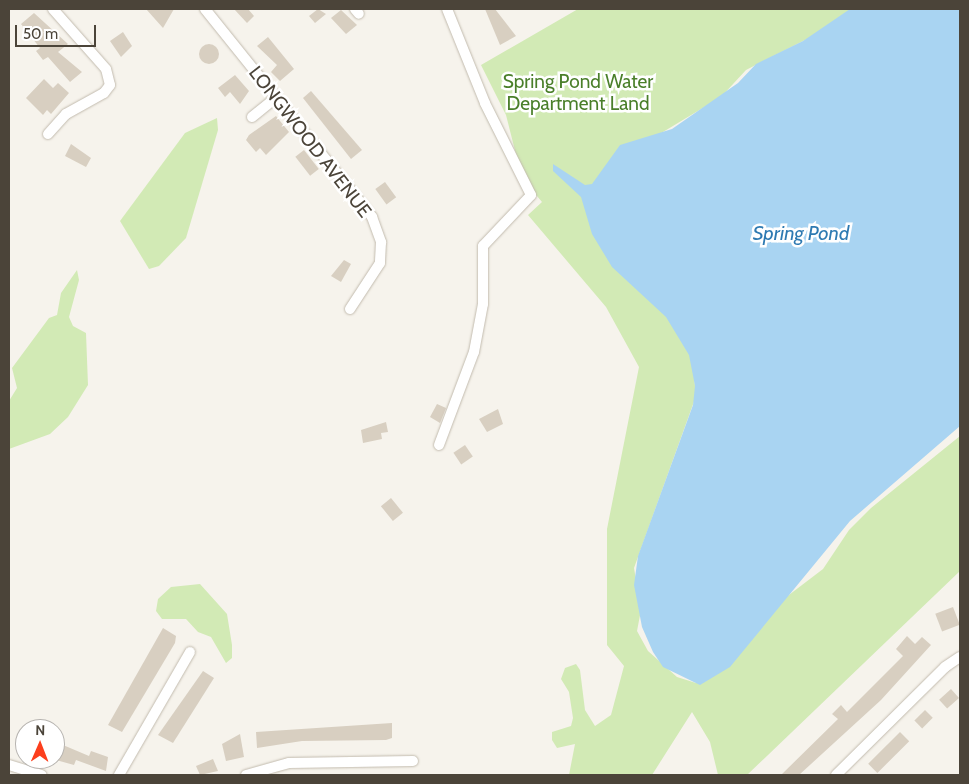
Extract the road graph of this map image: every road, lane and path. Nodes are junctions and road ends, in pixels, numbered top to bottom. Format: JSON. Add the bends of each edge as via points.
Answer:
{"nodes":[{"id":1,"x":53,"y":9,"type":"edge"},
{"id":2,"x":205,"y":9,"type":"edge"},
{"id":3,"x":447,"y":9,"type":"edge"},
{"id":4,"x":277,"y":97,"type":"junction"},
{"id":5,"x":252,"y":117,"type":"dead end"},
{"id":6,"x":48,"y":134,"type":"dead end"},
{"id":7,"x":350,"y":309,"type":"dead end"},
{"id":8,"x":439,"y":445,"type":"dead end"},
{"id":9,"x":190,"y":652,"type":"dead end"},
{"id":10,"x":960,"y":658,"type":"edge"},
{"id":11,"x":413,"y":761,"type":"dead end"},
{"id":12,"x":9,"y":764,"type":"edge"},
{"id":13,"x":41,"y":775,"type":"edge"},
{"id":14,"x":119,"y":775,"type":"edge"},
{"id":15,"x":246,"y":775,"type":"edge"},
{"id":16,"x":836,"y":775,"type":"edge"}],
"edges":[{"from":1,"to":6,"type":"street","via":[[106,69],[110,81],[104,93],[66,114]]},
{"from":2,"to":4,"type":"street","name":"LONGWOOD AVENUE"},
{"from":3,"to":8,"type":"street","via":[[485,103],[531,195],[483,246],[483,304],[474,352]]},
{"from":4,"to":5,"type":"street"},
{"from":4,"to":7,"type":"street","name":"LONGWOOD AVENUE","via":[[359,198],[378,231],[380,263]]},
{"from":9,"to":14,"type":"street"},
{"from":10,"to":16,"type":"street","via":[[945,667]]},
{"from":11,"to":15,"type":"street","via":[[289,763]]},
{"from":12,"to":13,"type":"street"}]}
